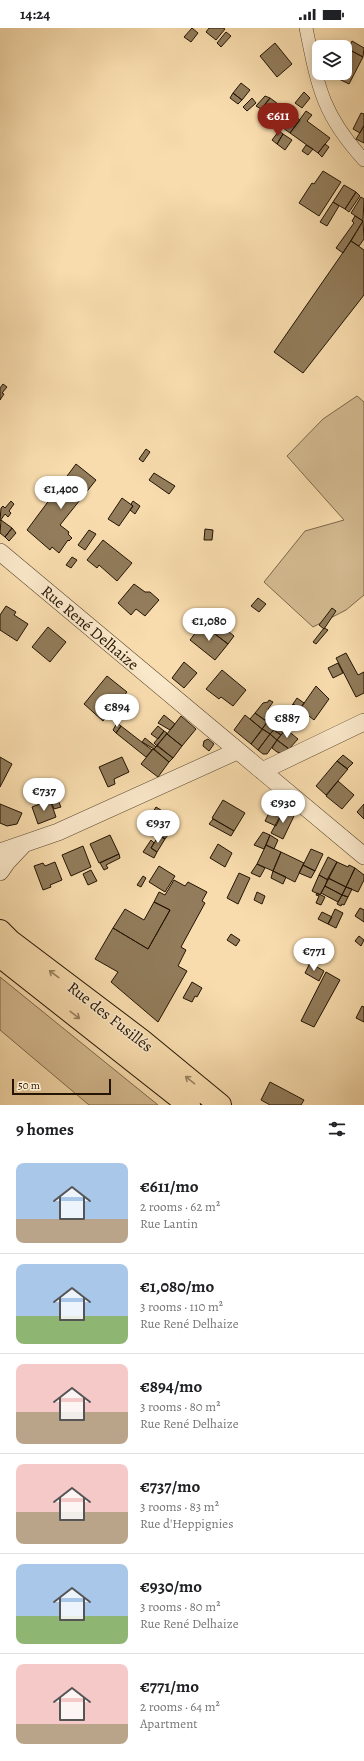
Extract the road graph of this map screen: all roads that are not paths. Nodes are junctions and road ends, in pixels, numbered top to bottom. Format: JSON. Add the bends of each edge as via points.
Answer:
{"nodes":[{"id":1,"x":306,"y":28,"type":"edge"},
{"id":2,"x":364,"y":160,"type":"edge"},
{"id":3,"x":0,"y":552,"type":"edge"},
{"id":4,"x":364,"y":722,"type":"edge"},
{"id":5,"x":237,"y":751,"type":"junction"},
{"id":6,"x":262,"y":771,"type":"junction"},
{"id":7,"x":24,"y":843,"type":"junction"},
{"id":8,"x":0,"y":852,"type":"edge"},
{"id":9,"x":364,"y":856,"type":"edge"},
{"id":10,"x":0,"y":872,"type":"edge"},
{"id":11,"x":0,"y":931,"type":"edge"},
{"id":12,"x":0,"y":956,"type":"edge"},
{"id":13,"x":189,"y":1105,"type":"edge"},
{"id":14,"x":220,"y":1105,"type":"edge"}],
"edges":[{"from":1,"to":2,"type":"street","via":[[313,67],[325,106],[346,139]]},
{"from":3,"to":5,"type":"street","name":"Rue René Delhaize"},
{"from":4,"to":6,"type":"street"},
{"from":5,"to":6,"type":"street","name":"Rue René Delhaize"},
{"from":5,"to":7,"type":"street","via":[[64,830]]},
{"from":6,"to":9,"type":"street","name":"Rue René Delhaize"},
{"from":7,"to":8,"type":"street"},
{"from":7,"to":10,"type":"street"},
{"from":14,"to":11,"type":"highway","name":"Rue des Fusillés","one_way":true},
{"from":12,"to":13,"type":"highway","name":"Rue des Fusillés","one_way":true}]}
